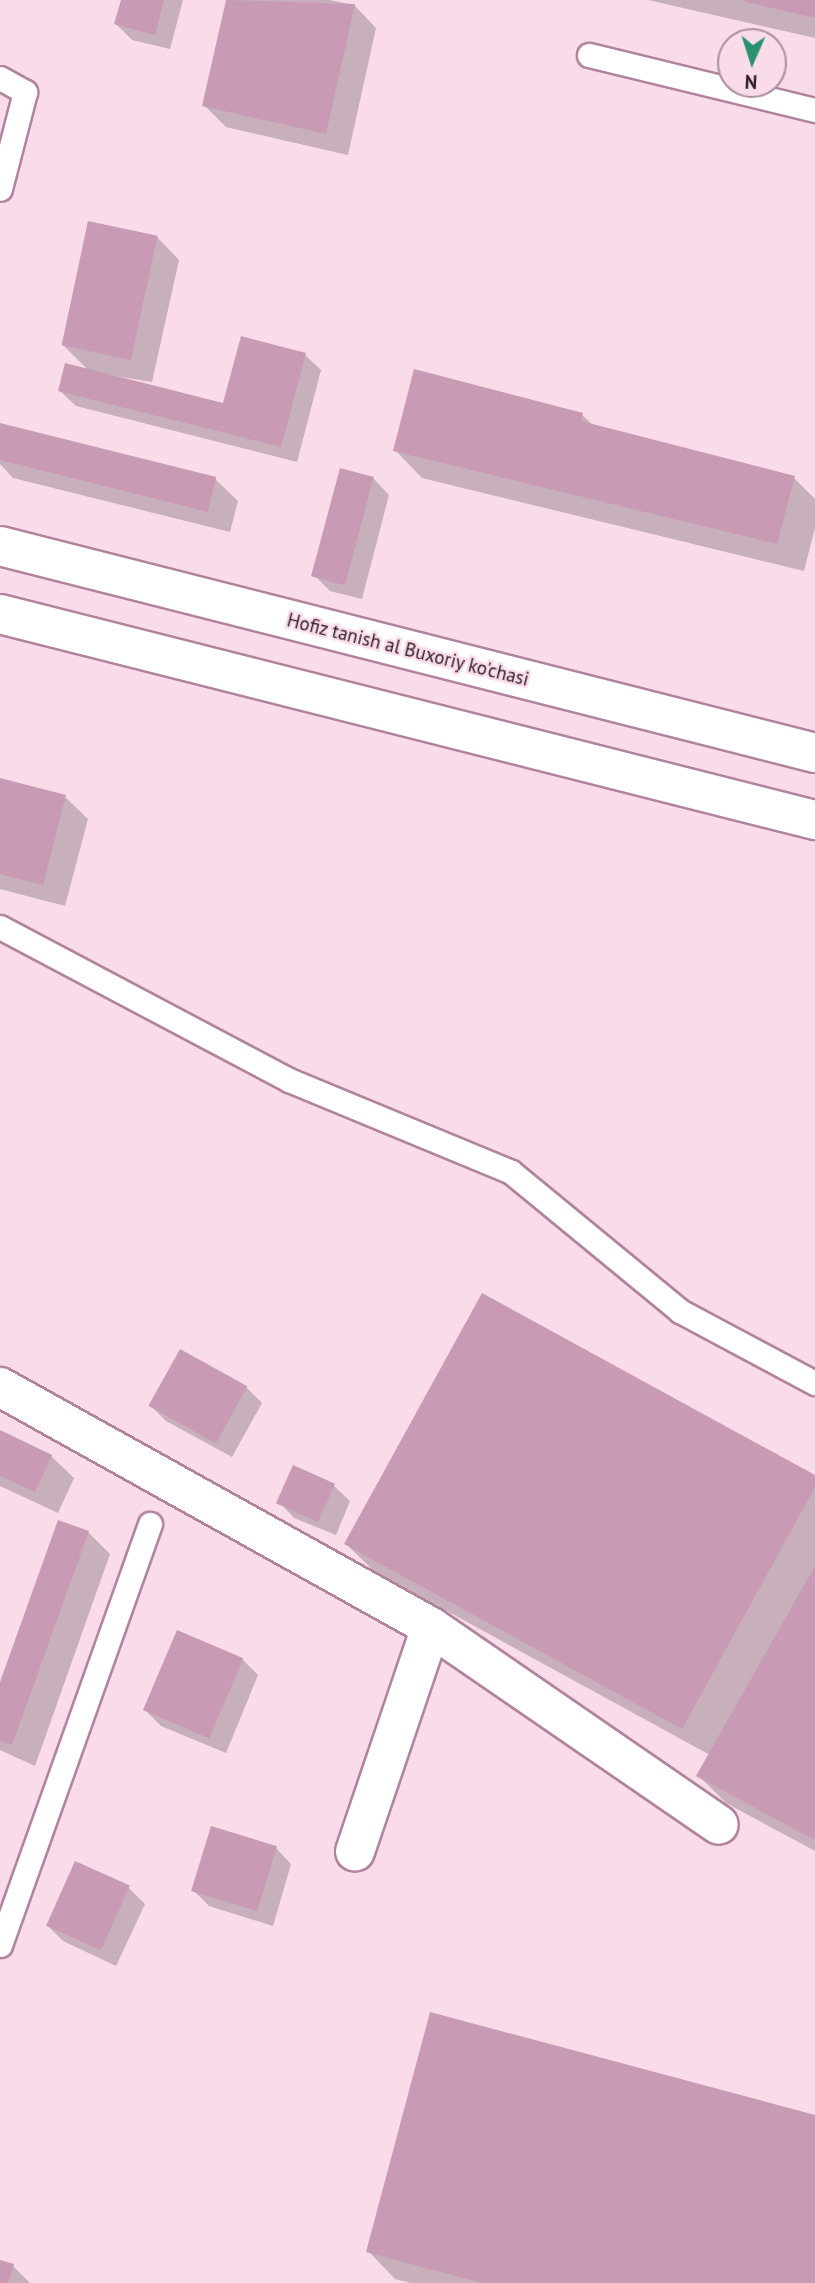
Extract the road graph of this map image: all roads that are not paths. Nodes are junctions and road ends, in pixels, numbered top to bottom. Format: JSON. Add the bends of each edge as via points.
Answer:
{"nodes":[{"id":1,"x":589,"y":55,"type":"dead end"},
{"id":2,"x":0,"y":78,"type":"edge"},
{"id":3,"x":815,"y":110,"type":"edge"},
{"id":4,"x":0,"y":189,"type":"edge"},
{"id":5,"x":0,"y":547,"type":"edge"},
{"id":6,"x":0,"y":614,"type":"edge"},
{"id":7,"x":815,"y":753,"type":"edge"},
{"id":8,"x":815,"y":820,"type":"edge"},
{"id":9,"x":0,"y":927,"type":"edge"},
{"id":10,"x":815,"y":1383,"type":"edge"},
{"id":11,"x":0,"y":1387,"type":"edge"},
{"id":12,"x":150,"y":1524,"type":"dead end"},
{"id":13,"x":431,"y":1627,"type":"junction"},
{"id":14,"x":719,"y":1825,"type":"dead end"},
{"id":15,"x":355,"y":1852,"type":"dead end"},
{"id":16,"x":0,"y":1945,"type":"edge"}],
"edges":[{"from":1,"to":3,"type":"lane"},
{"from":2,"to":4,"type":"lane","via":[[25,92]]},
{"from":5,"to":7,"type":"main road","name":"Hofiz tanish al Buxoriy ko'chasi"},
{"from":6,"to":8,"type":"main road"},
{"from":9,"to":10,"type":"lane","via":[[289,1080],[511,1172],[680,1311]]},
{"from":11,"to":13,"type":"main road"},
{"from":12,"to":16,"type":"lane"},
{"from":13,"to":14,"type":"main road"},
{"from":13,"to":15,"type":"main road"}]}
